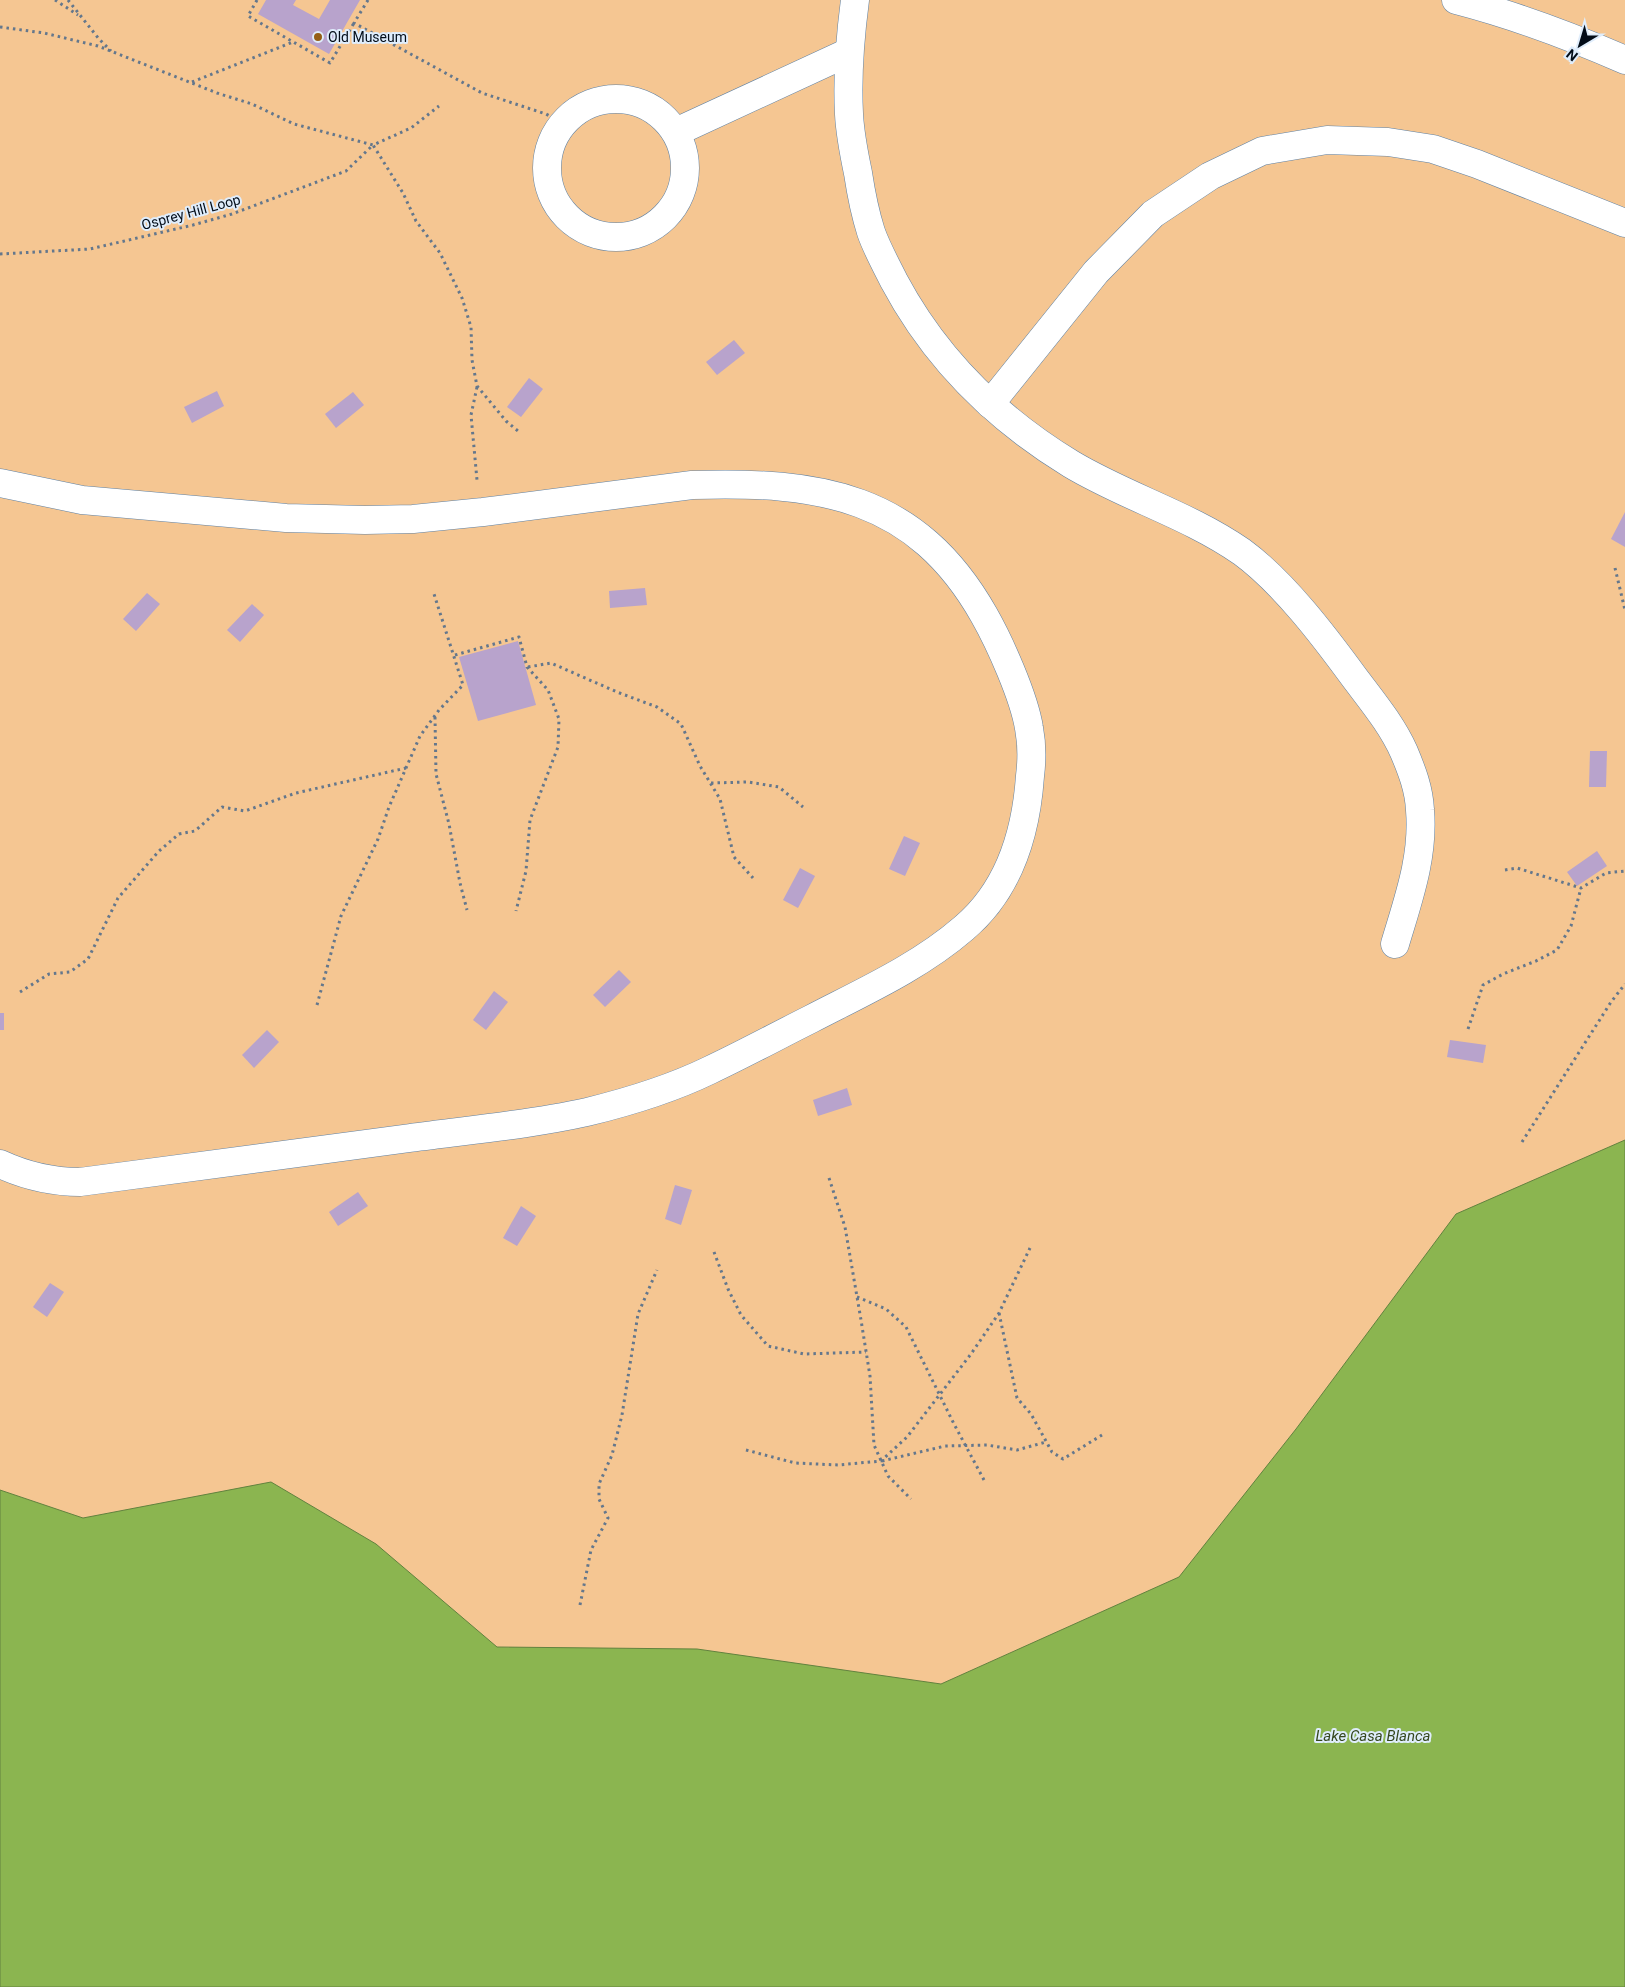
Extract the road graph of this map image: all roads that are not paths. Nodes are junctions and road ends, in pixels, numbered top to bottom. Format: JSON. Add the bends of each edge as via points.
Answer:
{"nodes":[{"id":1,"x":855,"y":0,"type":"edge"},
{"id":2,"x":1456,"y":0,"type":"edge"},
{"id":3,"x":850,"y":52,"type":"junction"},
{"id":4,"x":1625,"y":60,"type":"edge"},
{"id":5,"x":676,"y":132,"type":"junction"},
{"id":6,"x":1625,"y":223,"type":"edge"},
{"id":7,"x":990,"y":404,"type":"junction"},
{"id":8,"x":0,"y":483,"type":"edge"},
{"id":9,"x":1395,"y":944,"type":"dead end"},
{"id":10,"x":0,"y":1164,"type":"edge"}],
"edges":[{"from":1,"to":3,"type":"street"},
{"from":2,"to":4,"type":"street","via":[[1537,25]]},
{"from":3,"to":5,"type":"street"},
{"from":3,"to":7,"type":"street","via":[[852,144],[871,233],[922,329],[945,359]]},
{"from":5,"to":5,"type":"street","via":[[685,155],[685,179],[677,202],[662,221],[642,233],[618,238],[594,235],[572,223],[556,205],[548,184],[546,162],[554,118],[600,100],[621,99],[643,104]]},
{"from":6,"to":7,"type":"street","via":[[1434,149],[1388,142],[1327,140],[1262,151],[1210,176],[1153,214],[1096,272]]},
{"from":7,"to":9,"type":"street","via":[[1073,465],[1204,528],[1244,554],[1271,578],[1325,637],[1377,707],[1402,749],[1416,782],[1420,843],[1416,877]]},
{"from":8,"to":10,"type":"street","via":[[82,500],[286,518],[347,520],[413,519],[692,484],[782,486],[842,496],[868,505],[916,534],[958,574],[986,618],[1016,685],[1029,727],[1032,759],[1024,825],[1014,858],[1000,887],[965,928],[904,971],[708,1071],[669,1087],[582,1113],[546,1119],[80,1182],[27,1176]]}]}
